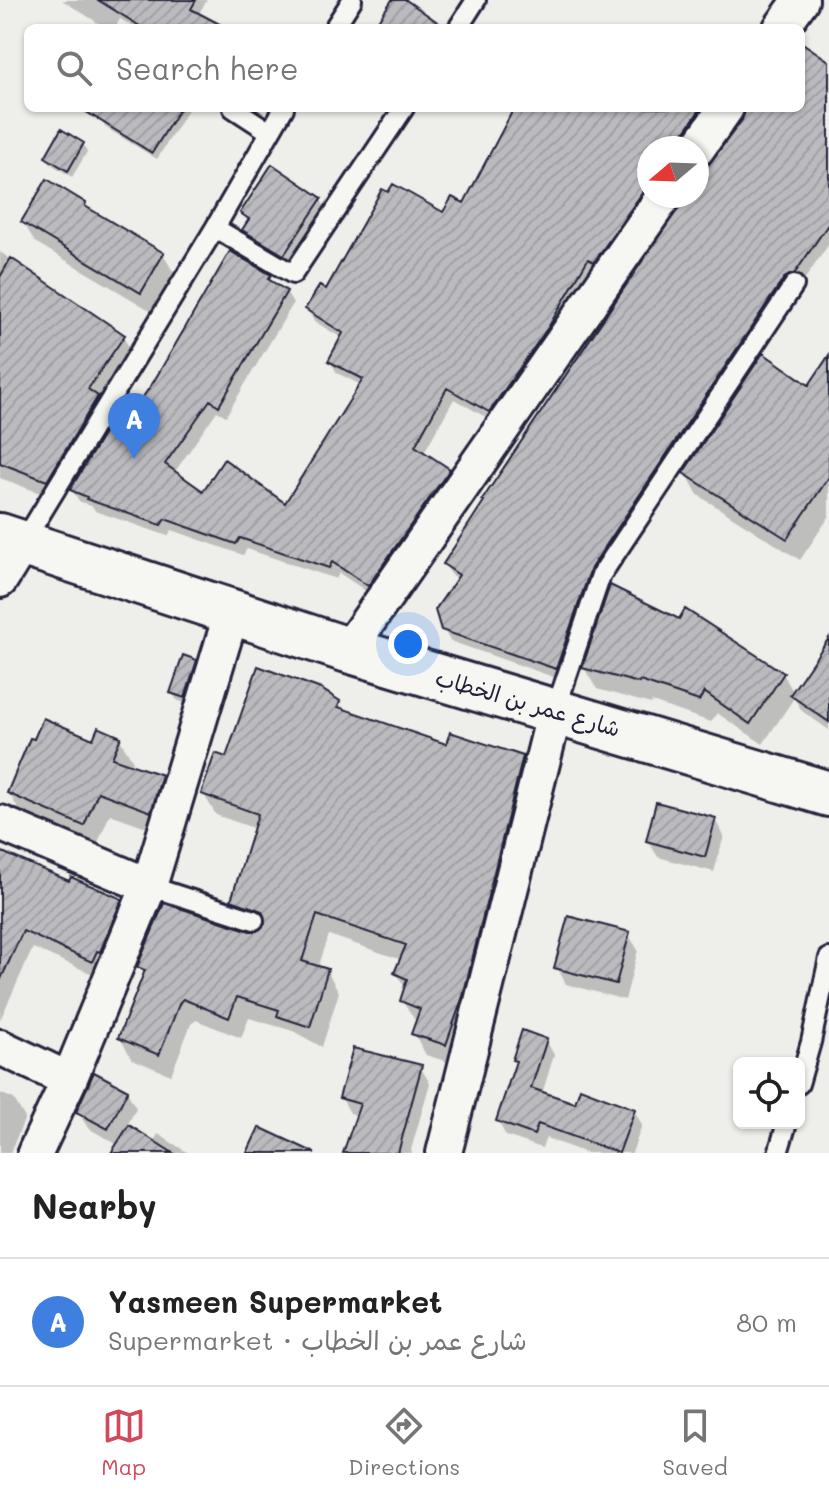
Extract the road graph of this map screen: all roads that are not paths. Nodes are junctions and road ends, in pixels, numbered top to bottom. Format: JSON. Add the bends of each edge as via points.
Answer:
{"nodes":[{"id":1,"x":352,"y":0,"type":"edge"},
{"id":2,"x":476,"y":0,"type":"edge"},
{"id":3,"x":801,"y":0,"type":"edge"},
{"id":4,"x":337,"y":24,"type":"edge"},
{"id":5,"x":461,"y":24,"type":"edge"},
{"id":6,"x":784,"y":24,"type":"edge"},
{"id":7,"x":239,"y":112,"type":"edge"},
{"id":8,"x":282,"y":112,"type":"edge"},
{"id":9,"x":401,"y":112,"type":"edge"},
{"id":10,"x":723,"y":112,"type":"edge"},
{"id":11,"x":270,"y":132,"type":"junction"},
{"id":12,"x":706,"y":136,"type":"edge"},
{"id":13,"x":656,"y":208,"type":"edge"},
{"id":14,"x":215,"y":228,"type":"junction"},
{"id":15,"x":794,"y":285,"type":"dead end"},
{"id":16,"x":11,"y":539,"type":"edge"},
{"id":17,"x":0,"y":580,"type":"edge"},
{"id":18,"x":232,"y":612,"type":"junction"},
{"id":19,"x":348,"y":650,"type":"junction"},
{"id":20,"x":555,"y":711,"type":"junction"},
{"id":21,"x":827,"y":789,"type":"edge"},
{"id":22,"x":0,"y":823,"type":"edge"},
{"id":23,"x":149,"y":886,"type":"junction"},
{"id":24,"x":254,"y":920,"type":"dead end"},
{"id":25,"x":829,"y":958,"type":"edge"},
{"id":26,"x":0,"y":1047,"type":"edge"},
{"id":27,"x":805,"y":1063,"type":"edge"},
{"id":28,"x":69,"y":1080,"type":"junction"},
{"id":29,"x":785,"y":1129,"type":"edge"},
{"id":30,"x":35,"y":1153,"type":"edge"},
{"id":31,"x":444,"y":1153,"type":"edge"},
{"id":32,"x":778,"y":1153,"type":"edge"}],
"edges":[{"from":1,"to":4,"type":"lane"},
{"from":2,"to":5,"type":"lane"},
{"from":3,"to":6,"type":"street"},
{"from":7,"to":11,"type":"lane"},
{"from":8,"to":11,"type":"lane"},
{"from":9,"to":14,"type":"lane","via":[[293,274]]},
{"from":10,"to":12,"type":"street"},
{"from":11,"to":14,"type":"lane"},
{"from":13,"to":19,"type":"street"},
{"from":14,"to":16,"type":"lane"},
{"from":15,"to":20,"type":"lane","via":[[601,575]]},
{"from":16,"to":17,"type":"street"},
{"from":16,"to":18,"type":"main road","name":"شارع عمر بن الخطاب"},
{"from":18,"to":19,"type":"main road","name":"شارع عمر بن الخطاب"},
{"from":18,"to":23,"type":"street"},
{"from":19,"to":20,"type":"main road","name":"شارع عمر بن الخطاب"},
{"from":20,"to":21,"type":"main road","name":"شارع عمر بن الخطاب"},
{"from":20,"to":31,"type":"street"},
{"from":22,"to":23,"type":"street"},
{"from":23,"to":24,"type":"lane"},
{"from":23,"to":28,"type":"street"},
{"from":25,"to":27,"type":"lane"},
{"from":26,"to":28,"type":"street"},
{"from":28,"to":30,"type":"street"},
{"from":29,"to":32,"type":"lane"}]}
